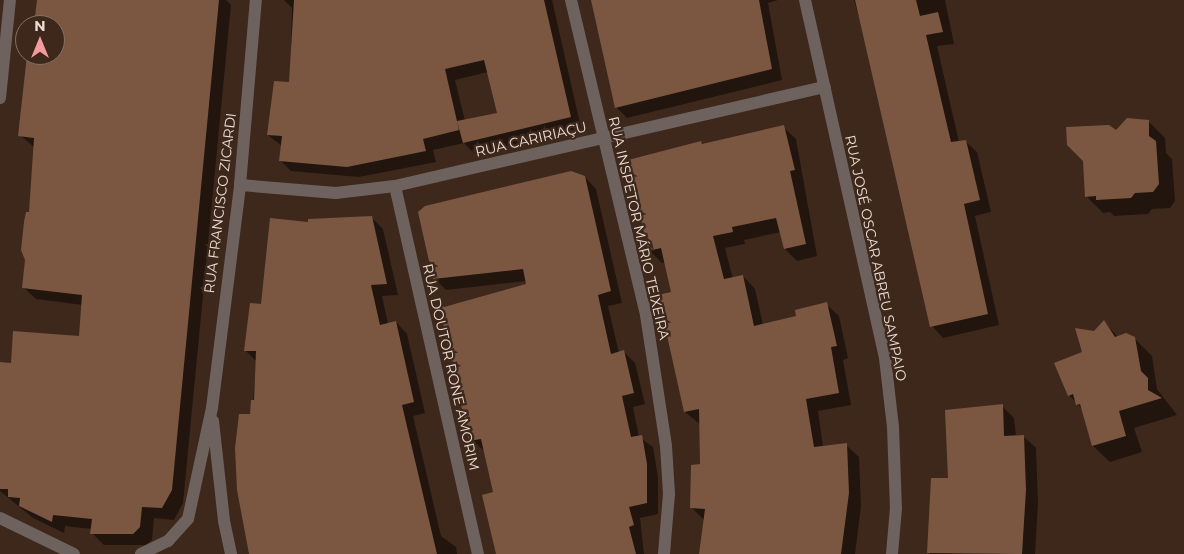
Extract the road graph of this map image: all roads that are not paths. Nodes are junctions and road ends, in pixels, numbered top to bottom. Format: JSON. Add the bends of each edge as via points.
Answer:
{"nodes":[{"id":1,"x":10,"y":0,"type":"edge"},
{"id":2,"x":256,"y":0,"type":"edge"},
{"id":3,"x":571,"y":0,"type":"edge"},
{"id":4,"x":805,"y":0,"type":"edge"},
{"id":5,"x":825,"y":87,"type":"junction"},
{"id":6,"x":0,"y":98,"type":"edge"},
{"id":7,"x":604,"y":138,"type":"junction"},
{"id":8,"x":240,"y":185,"type":"junction"},
{"id":9,"x":395,"y":186,"type":"junction"},
{"id":10,"x":212,"y":408,"type":"junction"},
{"id":11,"x":0,"y":518,"type":"edge"},
{"id":12,"x":74,"y":554,"type":"edge"},
{"id":13,"x":140,"y":554,"type":"edge"},
{"id":14,"x":231,"y":554,"type":"edge"},
{"id":15,"x":478,"y":554,"type":"edge"},
{"id":16,"x":664,"y":554,"type":"edge"},
{"id":17,"x":892,"y":554,"type":"edge"}],
"edges":[{"from":1,"to":6,"type":"street"},
{"from":2,"to":8,"type":"street","name":"RUA FRANCISCO ZICARDI"},
{"from":3,"to":7,"type":"street","name":"RUA INSPETOR MÁRIO TEIXEIRA"},
{"from":4,"to":5,"type":"street","name":"RUA JOSÉ OSCAR ABREU SAMPAIO"},
{"from":5,"to":7,"type":"street","name":"RUA CARIRIAÇU"},
{"from":5,"to":17,"type":"street","name":"RUA JOSÉ OSCAR ABREU SAMPAIO","via":[[885,358],[893,427],[896,508]]},
{"from":7,"to":9,"type":"street","name":"RUA CARIRIAÇU"},
{"from":7,"to":16,"type":"street","name":"RUA INSPETOR MÁRIO TEIXEIRA","via":[[646,316],[660,403],[669,494]]},
{"from":8,"to":9,"type":"street","name":"RUA CARIRIAÇU","via":[[336,193]]},
{"from":8,"to":10,"type":"street","name":"RUA FRANCISCO ZICARDI"},
{"from":9,"to":15,"type":"street","name":"RUA DOUTOR RONE AMORIM"},
{"from":10,"to":13,"type":"street","name":"RUA FRANCISCO ZICARDI","via":[[188,519],[168,542]]},
{"from":10,"to":14,"type":"street","name":"RUA FRANCISCO ZICARDI","via":[[224,521]]},
{"from":11,"to":12,"type":"street"}]}
